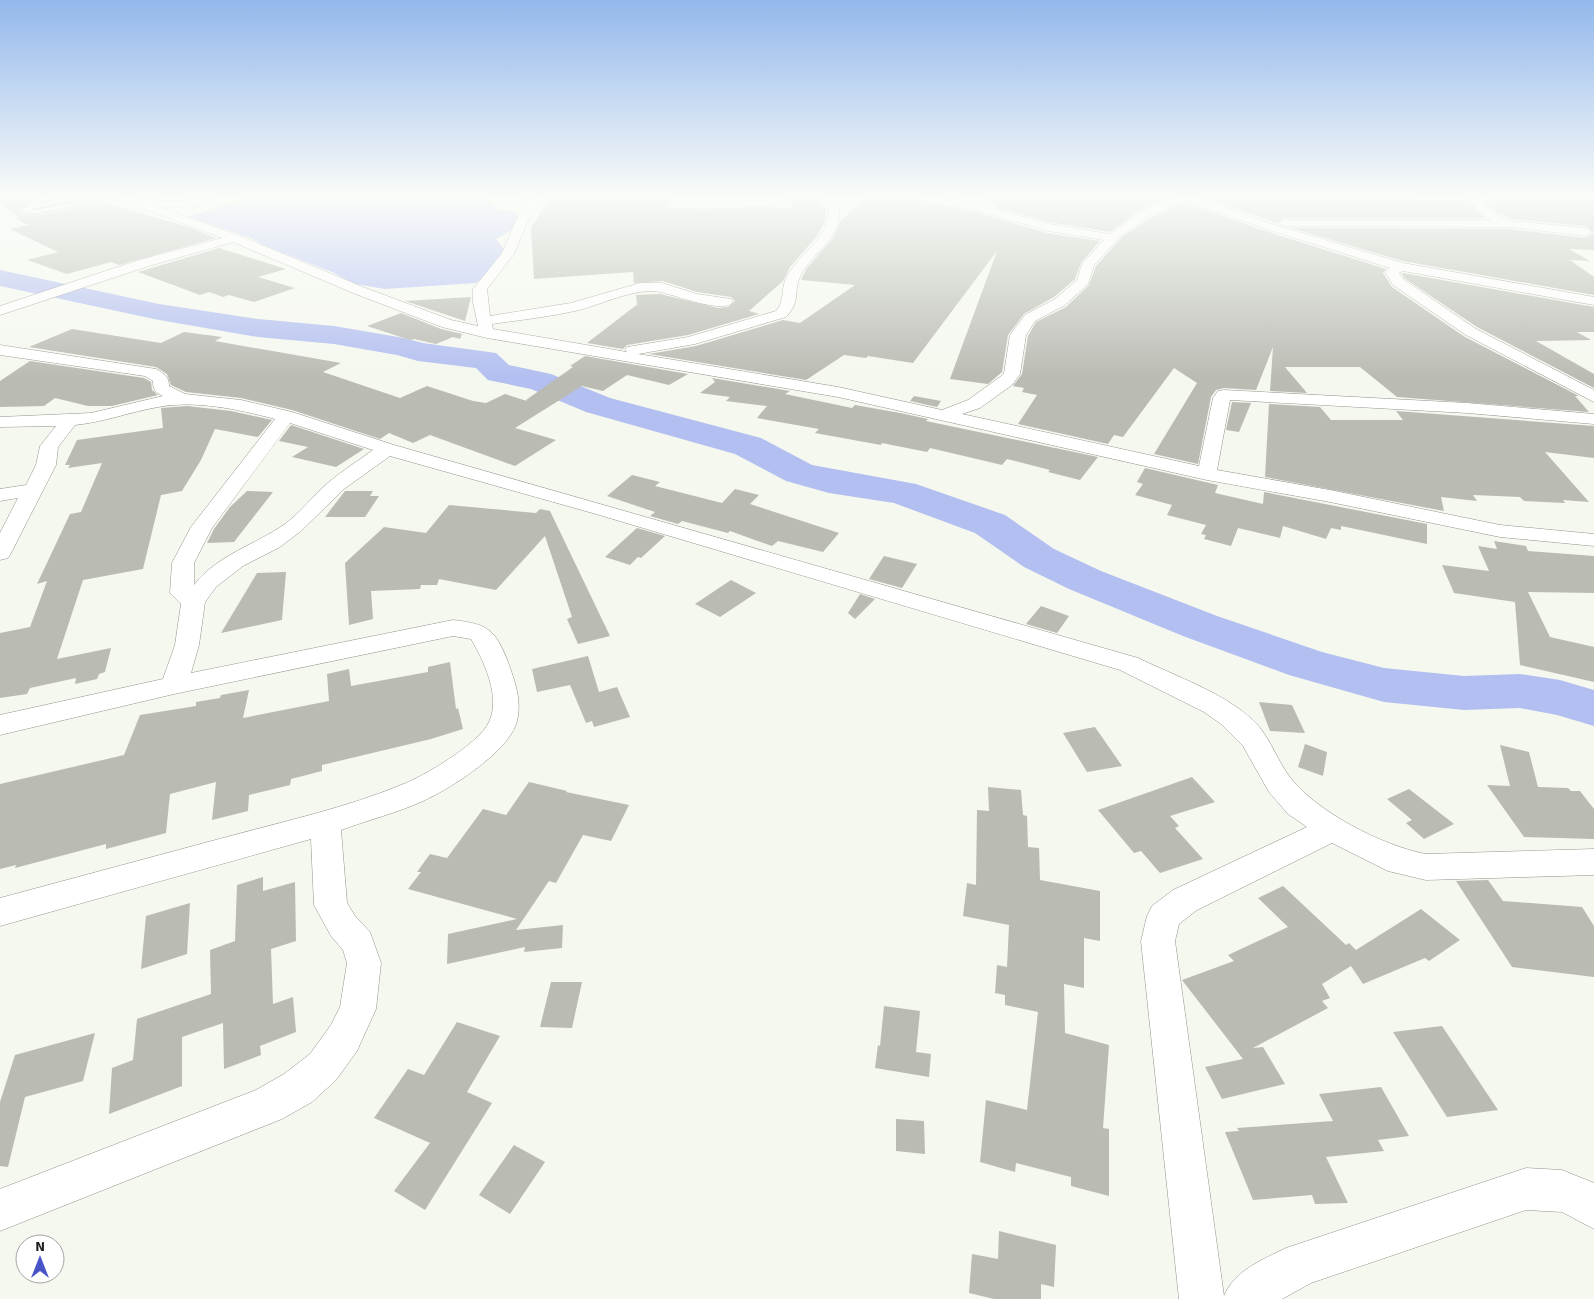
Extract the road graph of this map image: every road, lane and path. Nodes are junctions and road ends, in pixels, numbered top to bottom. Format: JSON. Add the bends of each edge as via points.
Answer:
{"nodes":[{"id":1,"x":167,"y":257,"type":"edge"},
{"id":2,"x":279,"y":257,"type":"edge"},
{"id":3,"x":506,"y":257,"type":"edge"},
{"id":4,"x":811,"y":257,"type":"edge"},
{"id":5,"x":1095,"y":257,"type":"edge"},
{"id":6,"x":1368,"y":257,"type":"edge"},
{"id":7,"x":1402,"y":267,"type":"junction"},
{"id":8,"x":0,"y":301,"type":"edge"},
{"id":9,"x":27,"y":301,"type":"junction"},
{"id":10,"x":1594,"y":301,"type":"edge"},
{"id":11,"x":726,"y":302,"type":"dead end"},
{"id":12,"x":0,"y":311,"type":"edge"},
{"id":13,"x":485,"y":327,"type":"junction"},
{"id":14,"x":0,"y":350,"type":"edge"},
{"id":15,"x":613,"y":353,"type":"junction"},
{"id":16,"x":1594,"y":397,"type":"edge"},
{"id":17,"x":181,"y":399,"type":"junction"},
{"id":18,"x":944,"y":415,"type":"junction"},
{"id":19,"x":286,"y":416,"type":"junction"},
{"id":20,"x":1594,"y":419,"type":"edge"},
{"id":21,"x":70,"y":420,"type":"junction"},
{"id":22,"x":0,"y":422,"type":"edge"},
{"id":23,"x":387,"y":449,"type":"junction"},
{"id":24,"x":1207,"y":474,"type":"junction"},
{"id":25,"x":34,"y":490,"type":"junction"},
{"id":26,"x":0,"y":495,"type":"edge"},
{"id":27,"x":1594,"y":540,"type":"edge"},
{"id":28,"x":0,"y":554,"type":"edge"},
{"id":29,"x":193,"y":602,"type":"junction"},
{"id":30,"x":174,"y":685,"type":"junction"},
{"id":31,"x":0,"y":724,"type":"edge"},
{"id":32,"x":325,"y":823,"type":"junction"},
{"id":33,"x":1332,"y":829,"type":"junction"},
{"id":34,"x":1594,"y":862,"type":"edge"},
{"id":35,"x":0,"y":912,"type":"edge"},
{"id":36,"x":1594,"y":1208,"type":"edge"},
{"id":37,"x":0,"y":1210,"type":"edge"},
{"id":38,"x":1202,"y":1299,"type":"edge"},
{"id":39,"x":1246,"y":1299,"type":"edge"}],
"edges":[{"from":1,"to":9,"type":"street"},
{"from":2,"to":13,"type":"street","via":[[447,324]]},
{"from":3,"to":13,"type":"street","via":[[480,289]]},
{"from":4,"to":15,"type":"street","via":[[793,277],[788,308],[781,314],[690,341]]},
{"from":5,"to":18,"type":"street","via":[[1088,264],[1083,281],[1060,302],[1030,318],[1018,335],[1012,374],[1006,381],[974,404]]},
{"from":6,"to":7,"type":"street"},
{"from":7,"to":10,"type":"street"},
{"from":7,"to":16,"type":"street","via":[[1392,272],[1398,282],[1457,324]]},
{"from":8,"to":9,"type":"street"},
{"from":9,"to":12,"type":"street"},
{"from":11,"to":13,"type":"street","via":[[695,298],[662,287],[640,287],[573,307]]},
{"from":13,"to":15,"type":"street"},
{"from":14,"to":17,"type":"street","via":[[150,372],[161,379],[161,388]]},
{"from":15,"to":18,"type":"street","via":[[838,392]]},
{"from":17,"to":19,"type":"street","via":[[241,406]]},
{"from":17,"to":21,"type":"street"},
{"from":18,"to":24,"type":"street"},
{"from":19,"to":23,"type":"street"},
{"from":19,"to":29,"type":"street","via":[[202,527],[183,563],[182,593]]},
{"from":20,"to":24,"type":"street","via":[[1467,408],[1224,395]]},
{"from":21,"to":22,"type":"street"},
{"from":21,"to":25,"type":"street","via":[[49,446],[46,465]]},
{"from":23,"to":29,"type":"street","via":[[337,485],[294,528],[235,561],[208,582]]},
{"from":23,"to":33,"type":"street","via":[[1129,664],[1213,705],[1243,727],[1279,784],[1299,806]]},
{"from":24,"to":27,"type":"street","via":[[1500,531]]},
{"from":25,"to":26,"type":"street"},
{"from":25,"to":28,"type":"street"},
{"from":29,"to":30,"type":"street","via":[[186,645]]},
{"from":30,"to":31,"type":"street"},
{"from":30,"to":32,"type":"street","via":[[453,628],[480,634],[491,652],[506,703],[503,723],[489,743],[452,771],[413,793]]},
{"from":32,"to":35,"type":"street"},
{"from":32,"to":37,"type":"street","via":[[331,905],[358,943],[364,963],[358,1009],[344,1038],[323,1067],[298,1088],[268,1105]]},
{"from":33,"to":34,"type":"street","via":[[1398,862],[1419,866]]},
{"from":33,"to":38,"type":"street","via":[[1185,900],[1164,916],[1158,941]]},
{"from":36,"to":39,"type":"street","via":[[1581,1198],[1552,1188],[1526,1190],[1302,1264],[1270,1280]]}]}
